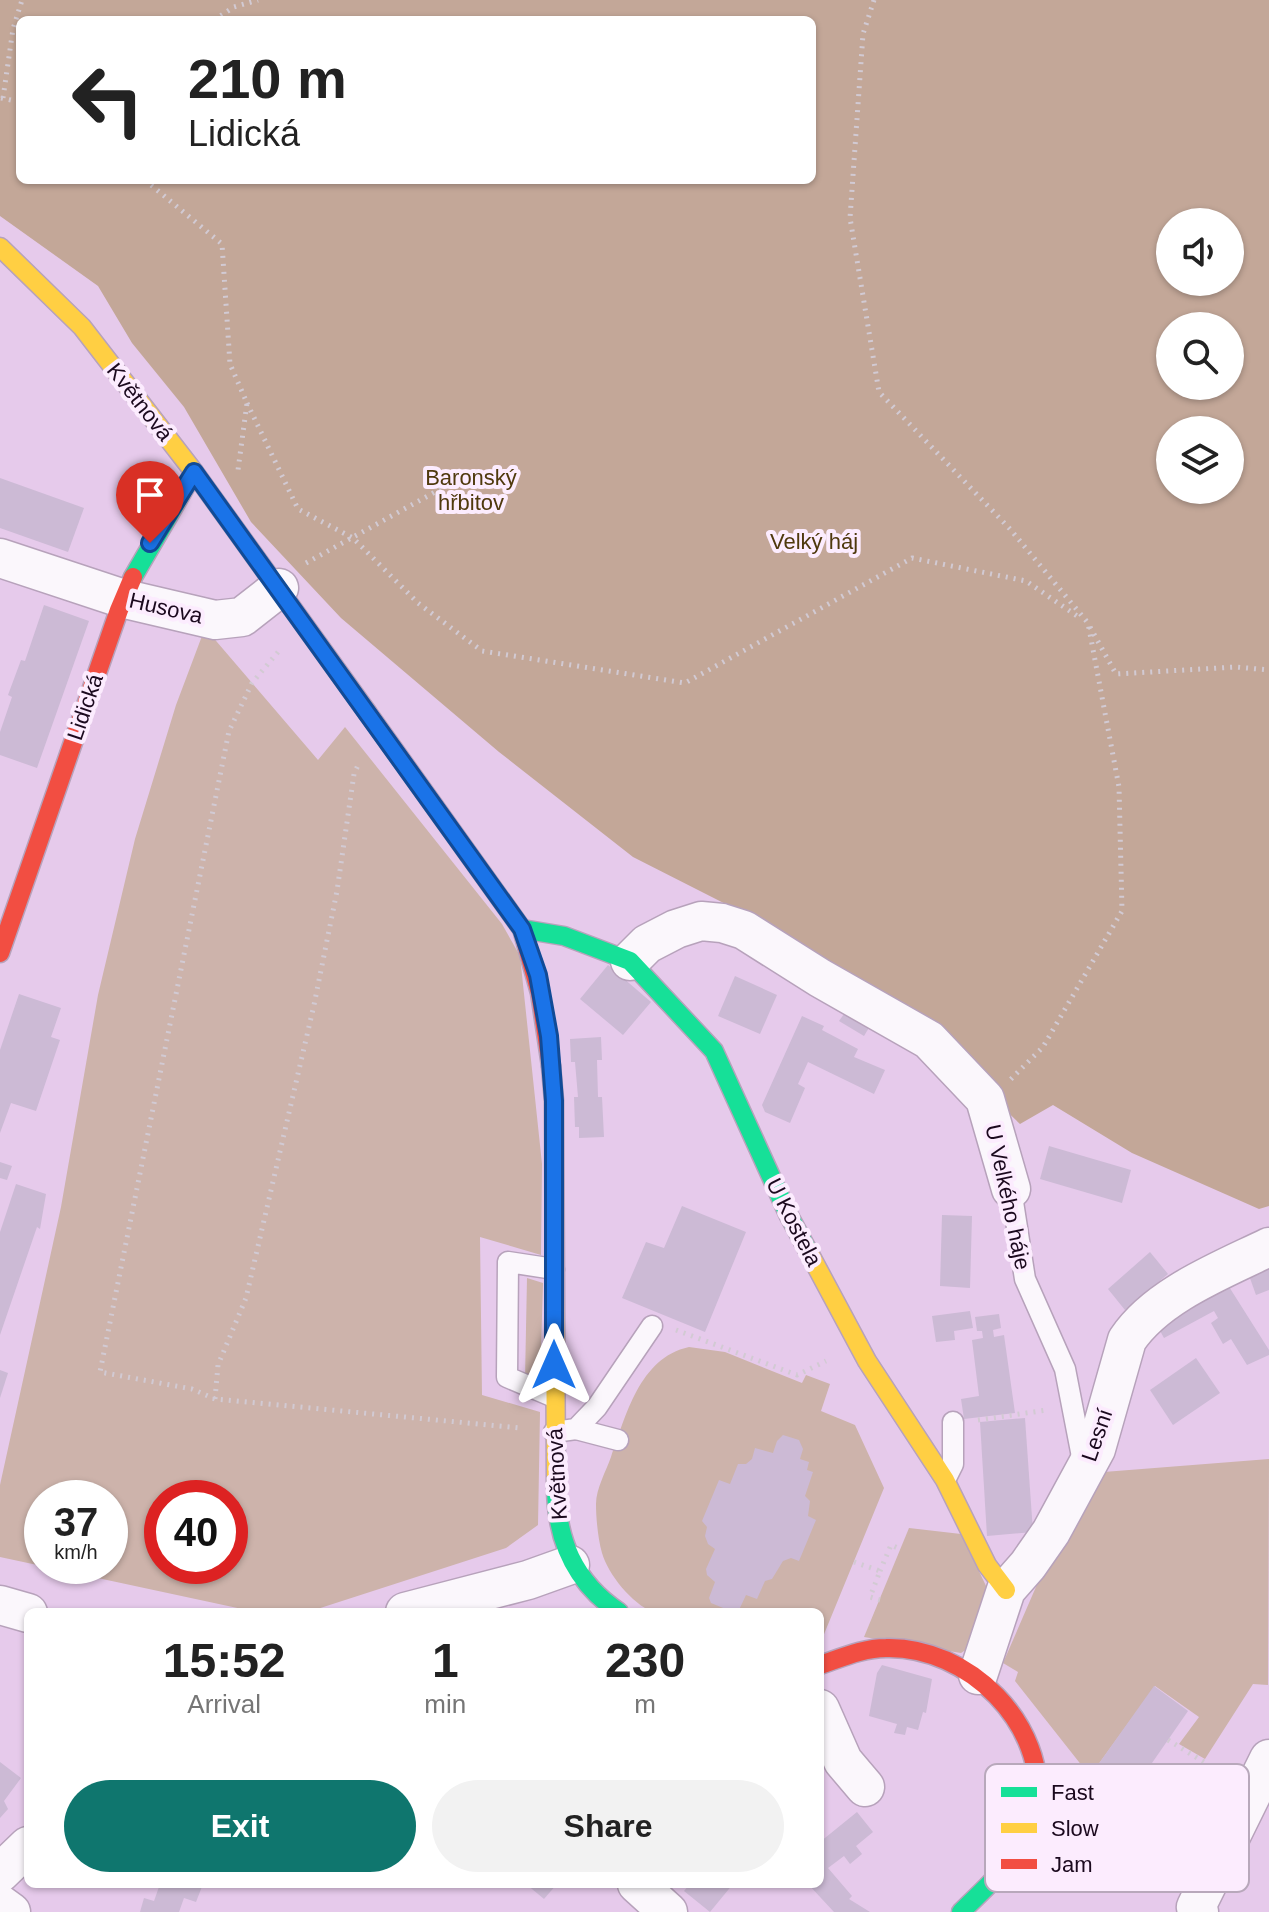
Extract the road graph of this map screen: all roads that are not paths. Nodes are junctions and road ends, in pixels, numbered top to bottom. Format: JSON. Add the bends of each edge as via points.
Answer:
{"nodes":[{"id":1,"x":0,"y":247,"type":"edge"},
{"id":2,"x":194,"y":472,"type":"junction"},
{"id":3,"x":0,"y":558,"type":"edge"},
{"id":4,"x":279,"y":588,"type":"junction"},
{"id":5,"x":121,"y":598,"type":"junction"},
{"id":6,"x":0,"y":885,"type":"edge"},
{"id":7,"x":21,"y":893,"type":"junction"},
{"id":8,"x":522,"y":929,"type":"junction"},
{"id":9,"x":0,"y":953,"type":"edge"},
{"id":10,"x":630,"y":961,"type":"junction"},
{"id":11,"x":1011,"y":1189,"type":"joint"},
{"id":12,"x":1269,"y":1247,"type":"edge"},
{"id":13,"x":554,"y":1269,"type":"junction"},
{"id":14,"x":652,"y":1326,"type":"road end"},
{"id":15,"x":554,"y":1397,"type":"junction"},
{"id":16,"x":953,"y":1422,"type":"road end"},
{"id":17,"x":576,"y":1429,"type":"junction"},
{"id":18,"x":554,"y":1432,"type":"junction"},
{"id":19,"x":618,"y":1440,"type":"dead end"},
{"id":20,"x":1085,"y":1471,"type":"junction"},
{"id":21,"x":945,"y":1480,"type":"junction"},
{"id":22,"x":570,"y":1565,"type":"junction"},
{"id":23,"x":1006,"y":1590,"type":"junction"},
{"id":24,"x":0,"y":1605,"type":"edge"},
{"id":25,"x":420,"y":1608,"type":"edge"},
{"id":26,"x":614,"y":1608,"type":"edge"},
{"id":27,"x":24,"y":1612,"type":"edge"},
{"id":28,"x":824,"y":1664,"type":"edge"},
{"id":29,"x":978,"y":1675,"type":"junction"},
{"id":30,"x":824,"y":1718,"type":"edge"},
{"id":31,"x":1035,"y":1764,"type":"edge"},
{"id":32,"x":1261,"y":1776,"type":"edge"},
{"id":33,"x":865,"y":1787,"type":"dead end"},
{"id":34,"x":1249,"y":1802,"type":"edge"},
{"id":35,"x":24,"y":1850,"type":"edge"},
{"id":36,"x":0,"y":1873,"type":"edge"},
{"id":37,"x":985,"y":1887,"type":"edge"},
{"id":38,"x":641,"y":1888,"type":"edge"},
{"id":39,"x":0,"y":1904,"type":"edge"},
{"id":40,"x":11,"y":1912,"type":"edge"},
{"id":41,"x":668,"y":1912,"type":"edge"},
{"id":42,"x":961,"y":1912,"type":"edge"}],
"edges":[{"from":1,"to":2,"type":"street","name":"Květnová","via":[[82,327]]},
{"from":2,"to":4,"type":"street","name":"Květnová"},
{"from":2,"to":5,"type":"street","name":"Lidická"},
{"from":3,"to":5,"type":"street","name":"Husova"},
{"from":4,"to":5,"type":"street","name":"Husova","via":[[242,617],[215,620]]},
{"from":4,"to":8,"type":"street","name":"Květnová"},
{"from":5,"to":7,"type":"street","name":"Lidická"},
{"from":6,"to":7,"type":"lane"},
{"from":7,"to":9,"type":"street","name":"Lidická"},
{"from":8,"to":10,"type":"street","name":"U Kostela","via":[[564,936]]},
{"from":8,"to":13,"type":"street","name":"Květnová","via":[[538,975],[549,1036]]},
{"from":10,"to":11,"type":"street","name":"U Velkého háje","via":[[647,944],[676,929],[701,921],[722,923],[744,930],[929,1040],[985,1099]]},
{"from":10,"to":21,"type":"street","name":"U Kostela","via":[[714,1051],[788,1214],[867,1361]]},
{"from":11,"to":20,"type":"lane","name":"U Velkého háje","via":[[1025,1279],[1065,1369]]},
{"from":12,"to":20,"type":"street","name":"Lesní","via":[[1188,1286],[1136,1325]]},
{"from":13,"to":15,"type":"street","name":"Květnová"},
{"from":13,"to":15,"type":"lane","via":[[508,1262],[507,1377]]},
{"from":14,"to":17,"type":"lane"},
{"from":15,"to":18,"type":"street","name":"Květnová"},
{"from":16,"to":21,"type":"lane","via":[[953,1464]]},
{"from":17,"to":18,"type":"lane"},
{"from":17,"to":19,"type":"lane"},
{"from":18,"to":22,"type":"street","name":"Květnová","via":[[556,1510]]},
{"from":20,"to":23,"type":"street","name":"Lesní","via":[[1051,1532]]},
{"from":21,"to":23,"type":"street","name":"U Kostela","via":[[987,1565]]},
{"from":22,"to":25,"type":"street"},
{"from":22,"to":26,"type":"street","name":"Květnová"},
{"from":23,"to":29,"type":"street","name":"Lesní"},
{"from":24,"to":27,"type":"street"},
{"from":28,"to":29,"type":"street","via":[[880,1647],[949,1659]]},
{"from":29,"to":31,"type":"street","via":[[1008,1707]]},
{"from":30,"to":33,"type":"street","via":[[843,1761]]},
{"from":32,"to":34,"type":"street"},
{"from":35,"to":36,"type":"street"},
{"from":37,"to":42,"type":"street"},
{"from":38,"to":41,"type":"street"},
{"from":39,"to":40,"type":"street"}]}
